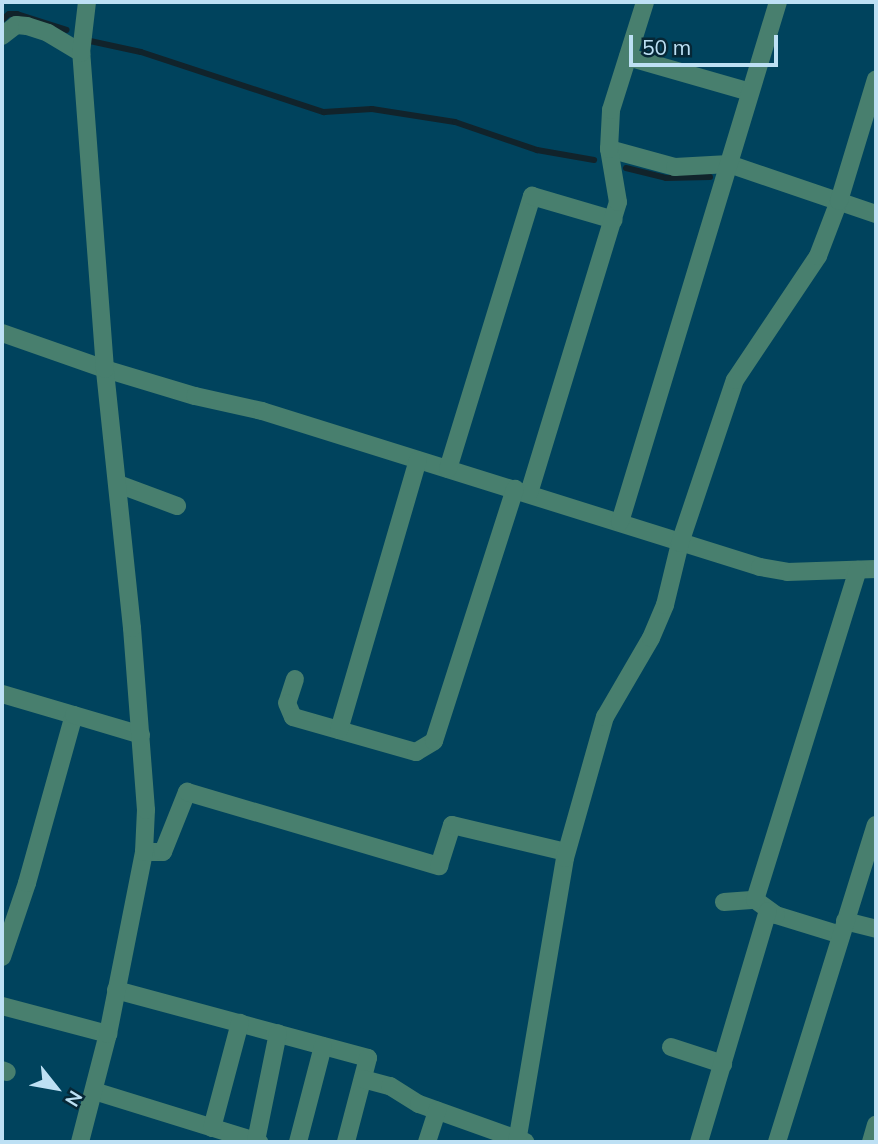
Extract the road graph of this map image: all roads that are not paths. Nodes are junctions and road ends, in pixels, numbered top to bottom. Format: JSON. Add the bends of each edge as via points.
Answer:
{"nodes":[{"id":1,"x":87,"y":2,"type":"edge"},
{"id":2,"x":645,"y":2,"type":"edge"},
{"id":3,"x":778,"y":2,"type":"edge"},
{"id":4,"x":2,"y":36,"type":"edge"},
{"id":5,"x":81,"y":53,"type":"junction"},
{"id":6,"x":628,"y":57,"type":"junction"},
{"id":7,"x":876,"y":79,"type":"edge"},
{"id":8,"x":750,"y":92,"type":"junction"},
{"id":9,"x":609,"y":149,"type":"junction"},
{"id":10,"x":729,"y":164,"type":"junction"},
{"id":11,"x":839,"y":201,"type":"junction"},
{"id":12,"x":876,"y":214,"type":"edge"},
{"id":13,"x":614,"y":220,"type":"junction"},
{"id":14,"x":2,"y":333,"type":"edge"},
{"id":15,"x":104,"y":369,"type":"junction"},
{"id":16,"x":418,"y":460,"type":"junction"},
{"id":17,"x":448,"y":469,"type":"junction"},
{"id":18,"x":118,"y":484,"type":"junction"},
{"id":19,"x":522,"y":491,"type":"junction"},
{"id":20,"x":177,"y":506,"type":"dead end"},
{"id":21,"x":620,"y":522,"type":"junction"},
{"id":22,"x":680,"y":543,"type":"junction"},
{"id":23,"x":867,"y":570,"type":"edge"},
{"id":24,"x":295,"y":679,"type":"dead end"},
{"id":25,"x":2,"y":694,"type":"edge"},
{"id":26,"x":74,"y":715,"type":"junction"},
{"id":27,"x":338,"y":730,"type":"junction"},
{"id":28,"x":141,"y":735,"type":"junction"},
{"id":29,"x":876,"y":825,"type":"edge"},
{"id":30,"x":144,"y":852,"type":"junction"},
{"id":31,"x":566,"y":852,"type":"junction"},
{"id":32,"x":724,"y":902,"type":"dead end"},
{"id":33,"x":762,"y":906,"type":"junction"},
{"id":34,"x":843,"y":928,"type":"junction"},
{"id":35,"x":876,"y":929,"type":"edge"},
{"id":36,"x":2,"y":957,"type":"edge"},
{"id":37,"x":116,"y":990,"type":"junction"},
{"id":38,"x":2,"y":1007,"type":"edge"},
{"id":39,"x":240,"y":1023,"type":"junction"},
{"id":40,"x":108,"y":1034,"type":"junction"},
{"id":41,"x":278,"y":1034,"type":"junction"},
{"id":42,"x":323,"y":1046,"type":"junction"},
{"id":43,"x":671,"y":1047,"type":"dead end"},
{"id":44,"x":723,"y":1064,"type":"junction"},
{"id":45,"x":363,"y":1079,"type":"junction"},
{"id":46,"x":94,"y":1091,"type":"junction"},
{"id":47,"x":437,"y":1111,"type":"junction"},
{"id":48,"x":876,"y":1125,"type":"edge"},
{"id":49,"x":212,"y":1128,"type":"junction"},
{"id":50,"x":520,"y":1141,"type":"edge"},
{"id":51,"x":80,"y":1142,"type":"edge"},
{"id":52,"x":258,"y":1142,"type":"edge"},
{"id":53,"x":298,"y":1142,"type":"edge"},
{"id":54,"x":346,"y":1142,"type":"edge"},
{"id":55,"x":427,"y":1142,"type":"edge"},
{"id":56,"x":699,"y":1142,"type":"edge"},
{"id":57,"x":777,"y":1142,"type":"edge"},
{"id":58,"x":871,"y":1142,"type":"edge"}],
"edges":[{"from":1,"to":5,"type":"street"},
{"from":2,"to":6,"type":"street"},
{"from":3,"to":8,"type":"street"},
{"from":4,"to":5,"type":"street","via":[[16,25],[27,26]]},
{"from":5,"to":15,"type":"street"},
{"from":6,"to":8,"type":"street"},
{"from":6,"to":9,"type":"street","via":[[611,110]]},
{"from":7,"to":11,"type":"street"},
{"from":8,"to":10,"type":"street"},
{"from":9,"to":10,"type":"street","via":[[675,167]]},
{"from":9,"to":13,"type":"street","via":[[618,202]]},
{"from":10,"to":11,"type":"street"},
{"from":10,"to":21,"type":"street"},
{"from":11,"to":12,"type":"street"},
{"from":11,"to":22,"type":"street","via":[[818,256],[735,380]]},
{"from":13,"to":17,"type":"street","via":[[532,196]]},
{"from":13,"to":19,"type":"street"},
{"from":14,"to":15,"type":"street"},
{"from":15,"to":16,"type":"street","via":[[262,411]]},
{"from":15,"to":18,"type":"street"},
{"from":16,"to":17,"type":"street"},
{"from":16,"to":27,"type":"street"},
{"from":17,"to":19,"type":"street"},
{"from":18,"to":20,"type":"street"},
{"from":18,"to":28,"type":"street"},
{"from":19,"to":21,"type":"street"},
{"from":19,"to":27,"type":"street","via":[[433,741],[416,752]]},
{"from":21,"to":22,"type":"street"},
{"from":22,"to":23,"type":"street","via":[[787,572]]},
{"from":22,"to":31,"type":"street","via":[[666,605],[605,717]]},
{"from":23,"to":33,"type":"street"},
{"from":24,"to":27,"type":"street","via":[[287,703],[293,717]]},
{"from":25,"to":26,"type":"street"},
{"from":26,"to":28,"type":"street"},
{"from":26,"to":36,"type":"street"},
{"from":28,"to":30,"type":"street"},
{"from":29,"to":34,"type":"street"},
{"from":30,"to":31,"type":"street","via":[[163,852],[187,792],[439,866],[452,825]]},
{"from":30,"to":37,"type":"street"},
{"from":31,"to":50,"type":"street"},
{"from":32,"to":33,"type":"street"},
{"from":33,"to":34,"type":"street"},
{"from":33,"to":44,"type":"street"},
{"from":34,"to":35,"type":"street"},
{"from":34,"to":57,"type":"street"},
{"from":37,"to":39,"type":"street"},
{"from":37,"to":40,"type":"street"},
{"from":38,"to":40,"type":"street"},
{"from":39,"to":41,"type":"street"},
{"from":39,"to":49,"type":"street"},
{"from":40,"to":46,"type":"street"},
{"from":41,"to":42,"type":"street"},
{"from":41,"to":52,"type":"street"},
{"from":42,"to":45,"type":"street","via":[[368,1058]]},
{"from":42,"to":53,"type":"street"},
{"from":43,"to":44,"type":"street"},
{"from":44,"to":56,"type":"street"},
{"from":45,"to":47,"type":"street","via":[[390,1086]]},
{"from":45,"to":54,"type":"street"},
{"from":46,"to":49,"type":"street"},
{"from":46,"to":51,"type":"street"},
{"from":47,"to":50,"type":"street"},
{"from":47,"to":55,"type":"street"},
{"from":48,"to":58,"type":"street"},
{"from":49,"to":52,"type":"street"}]}
